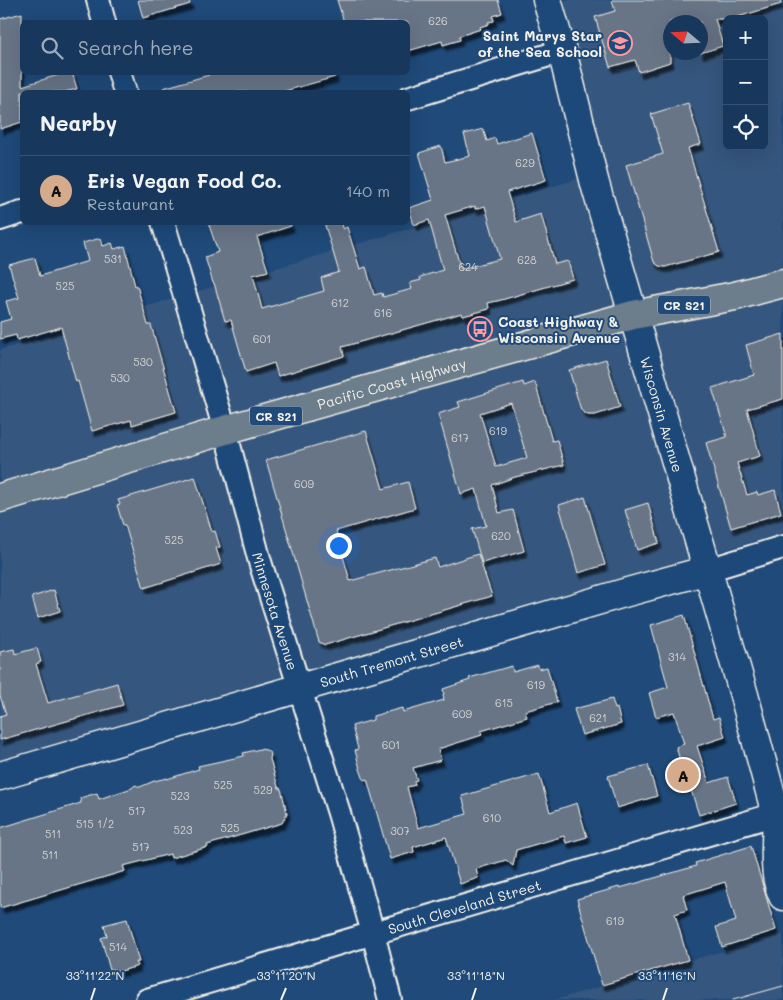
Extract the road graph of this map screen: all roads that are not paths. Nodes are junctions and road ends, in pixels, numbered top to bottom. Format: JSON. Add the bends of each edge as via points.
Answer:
{"nodes":[{"id":1,"x":98,"y":0,"type":"edge"},
{"id":2,"x":547,"y":0,"type":"edge"},
{"id":3,"x":103,"y":20,"type":"edge"},
{"id":4,"x":562,"y":51,"type":"junction"},
{"id":5,"x":120,"y":75,"type":"edge"},
{"id":6,"x":124,"y":90,"type":"edge"},
{"id":7,"x":410,"y":97,"type":"edge"},
{"id":8,"x":20,"y":213,"type":"edge"},
{"id":9,"x":0,"y":219,"type":"edge"},
{"id":10,"x":164,"y":225,"type":"edge"},
{"id":11,"x":783,"y":283,"type":"edge"},
{"id":12,"x":633,"y":315,"type":"junction"},
{"id":13,"x":225,"y":430,"type":"junction"},
{"id":14,"x":0,"y":498,"type":"edge"},
{"id":15,"x":783,"y":547,"type":"edge"},
{"id":16,"x":708,"y":570,"type":"junction"},
{"id":17,"x":300,"y":688,"type":"junction"},
{"id":18,"x":0,"y":776,"type":"edge"},
{"id":19,"x":780,"y":823,"type":"edge"},
{"id":20,"x":783,"y":896,"type":"edge"},
{"id":21,"x":373,"y":933,"type":"junction"},
{"id":22,"x":147,"y":1000,"type":"edge"},
{"id":23,"x":390,"y":1000,"type":"edge"}],
"edges":[{"from":1,"to":3,"type":"street"},
{"from":2,"to":4,"type":"main road","name":"Wisconsin Avenue"},
{"from":4,"to":7,"type":"street"},
{"from":4,"to":12,"type":"main road","name":"Wisconsin Avenue","via":[[595,184]]},
{"from":5,"to":6,"type":"street"},
{"from":8,"to":9,"type":"street"},
{"from":10,"to":13,"type":"street","name":"Minnesota Avenue"},
{"from":11,"to":12,"type":"main road","number":"CR S21"},
{"from":12,"to":13,"type":"main road","name":"Pacific Coast Highway","number":"CR S21"},
{"from":12,"to":16,"type":"main road","name":"Wisconsin Avenue"},
{"from":13,"to":14,"type":"main road","name":"Pacific Coast Highway","number":"CR S21"},
{"from":13,"to":17,"type":"street","name":"Minnesota Avenue","via":[[260,562]]},
{"from":15,"to":16,"type":"street","name":"South Tremont Street"},
{"from":16,"to":17,"type":"main road","name":"South Tremont Street"},
{"from":16,"to":19,"type":"main road","name":"Wisconsin Avenue"},
{"from":17,"to":18,"type":"main road","name":"South Tremont Street"},
{"from":17,"to":21,"type":"street","name":"Minnesota Avenue"},
{"from":19,"to":20,"type":"main road","name":"Wisconsin Avenue","via":[[775,859]]},
{"from":19,"to":21,"type":"street","name":"South Cleveland Street"},
{"from":21,"to":22,"type":"street","name":"South Cleveland Street"},
{"from":21,"to":23,"type":"street","name":"Minnesota Avenue"}]}
